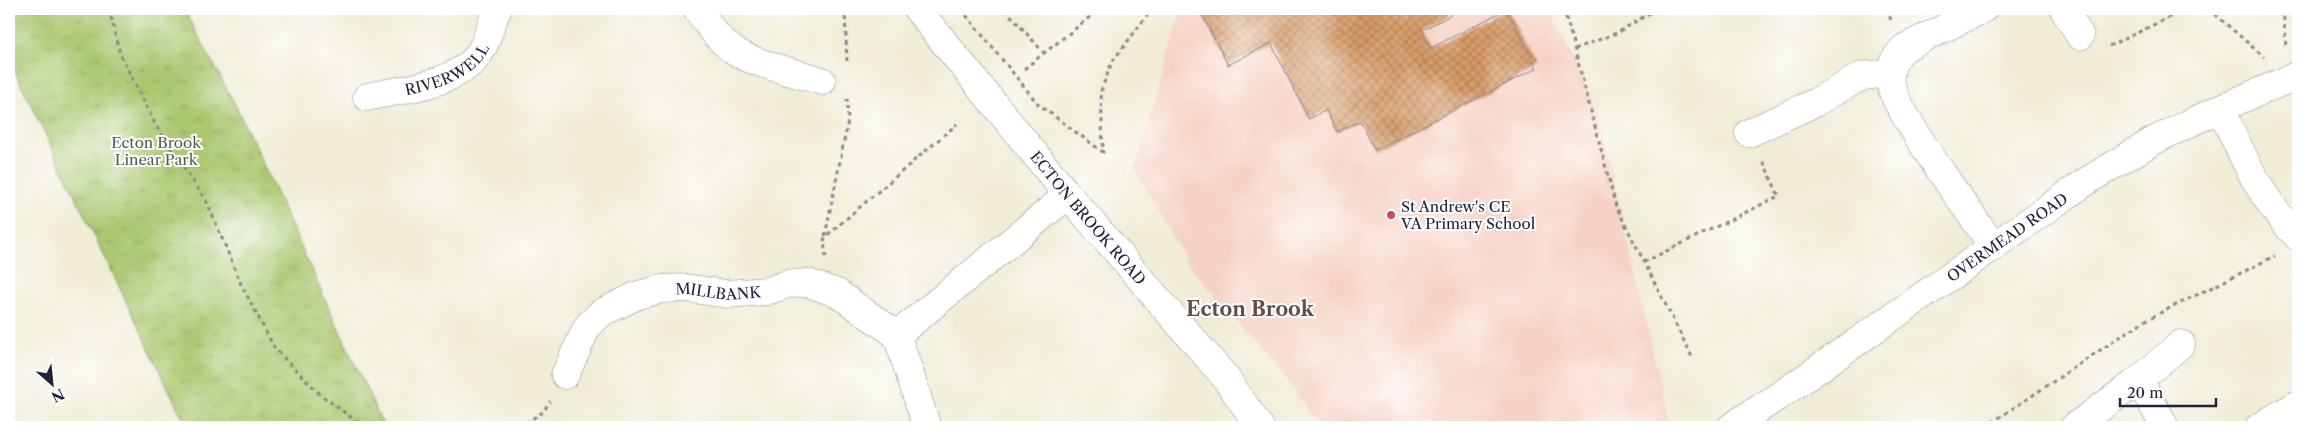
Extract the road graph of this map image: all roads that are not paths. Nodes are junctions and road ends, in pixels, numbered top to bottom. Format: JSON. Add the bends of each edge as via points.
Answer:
{"nodes":[{"id":1,"x":498,"y":9,"type":"edge"},
{"id":2,"x":697,"y":9,"type":"edge"},
{"id":3,"x":917,"y":9,"type":"edge"},
{"id":4,"x":1983,"y":9,"type":"edge"},
{"id":5,"x":2064,"y":9,"type":"edge"},
{"id":6,"x":2080,"y":36,"type":"road end"},
{"id":7,"x":1890,"y":73,"type":"junction"},
{"id":8,"x":2294,"y":77,"type":"edge"},
{"id":9,"x":822,"y":81,"type":"dead end"},
{"id":10,"x":367,"y":98,"type":"dead end"},
{"id":11,"x":2221,"y":108,"type":"junction"},
{"id":12,"x":1749,"y":133,"type":"road end"},
{"id":13,"x":1068,"y":195,"type":"junction"},
{"id":14,"x":2290,"y":245,"type":"edge"},
{"id":15,"x":1994,"y":247,"type":"junction"},
{"id":16,"x":897,"y":335,"type":"junction"},
{"id":17,"x":2181,"y":344,"type":"dead end"},
{"id":18,"x":565,"y":375,"type":"road end"},
{"id":19,"x":2139,"y":380,"type":"junction"},
{"id":20,"x":2298,"y":404,"type":"edge"},
{"id":21,"x":928,"y":427,"type":"edge"},
{"id":22,"x":1260,"y":427,"type":"edge"},
{"id":23,"x":1731,"y":427,"type":"edge"},
{"id":24,"x":2074,"y":427,"type":"edge"},
{"id":25,"x":2165,"y":427,"type":"edge"},
{"id":26,"x":2259,"y":427,"type":"edge"}],
"edges":[{"from":1,"to":10,"type":"street","name":"RIVERWELL","via":[[482,48],[462,71],[428,84]]},
{"from":2,"to":9,"type":"street","via":[[732,50]]},
{"from":3,"to":13,"type":"street","name":"ECTON BROOK ROAD"},
{"from":4,"to":7,"type":"street","via":[[1904,48],[1897,55]]},
{"from":5,"to":6,"type":"street"},
{"from":7,"to":12,"type":"street","via":[[1862,76]]},
{"from":7,"to":15,"type":"street","via":[[1890,82],[1899,104],[1935,164]]},
{"from":8,"to":11,"type":"street","name":"OVERMEAD ROAD"},
{"from":11,"to":14,"type":"street","via":[[2247,167],[2278,218]]},
{"from":11,"to":15,"type":"street","name":"OVERMEAD ROAD","via":[[2155,140],[2088,181]]},
{"from":13,"to":16,"type":"street"},
{"from":13,"to":22,"type":"street","name":"ECTON BROOK ROAD","via":[[1225,377]]},
{"from":15,"to":23,"type":"street","name":"OVERMEAD ROAD"},
{"from":16,"to":18,"type":"street","name":"MILLBANK","via":[[837,293],[808,283],[735,293],[662,289],[638,295],[601,313],[587,328]]},
{"from":16,"to":21,"type":"street"},
{"from":17,"to":19,"type":"street"},
{"from":19,"to":24,"type":"street"},
{"from":19,"to":25,"type":"street"},
{"from":20,"to":26,"type":"street"}]}
